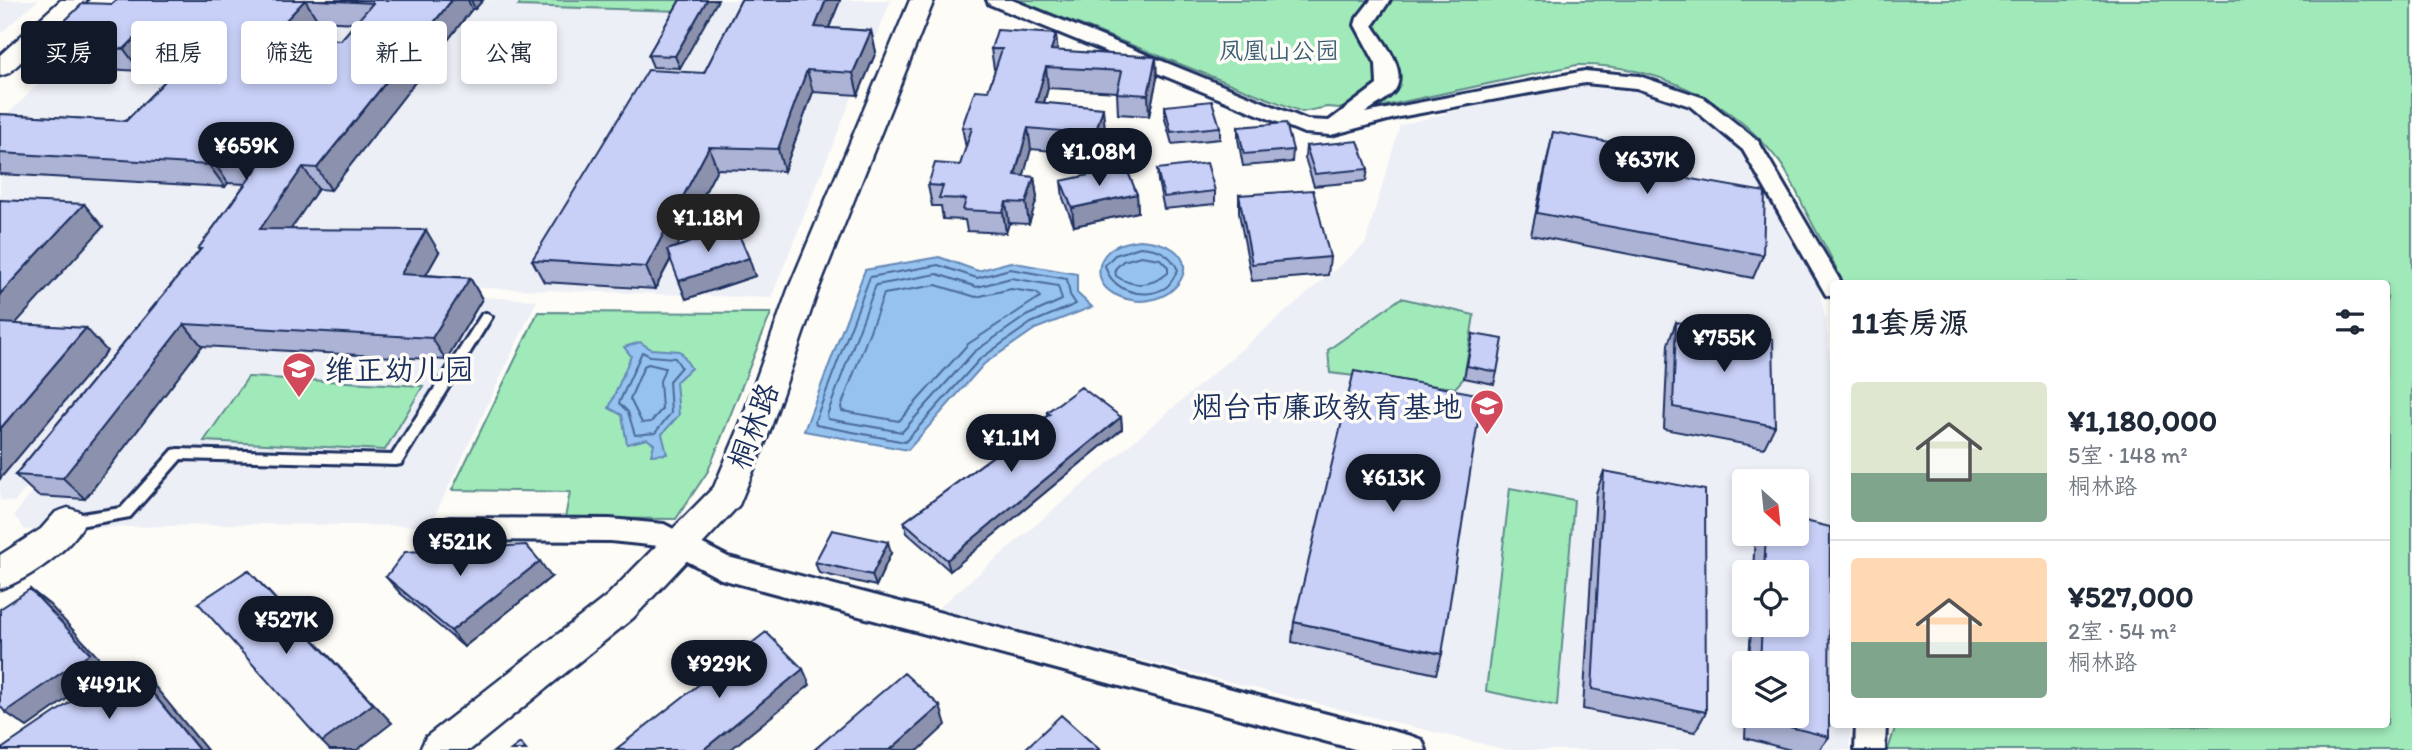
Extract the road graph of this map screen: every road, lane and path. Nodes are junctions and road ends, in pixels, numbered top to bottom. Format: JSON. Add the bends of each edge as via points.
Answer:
{"nodes":[{"id":1,"x":75,"y":0,"type":"edge"},
{"id":2,"x":922,"y":0,"type":"edge"},
{"id":3,"x":996,"y":0,"type":"edge"},
{"id":4,"x":1381,"y":0,"type":"edge"},
{"id":5,"x":0,"y":68,"type":"edge"},
{"id":6,"x":1331,"y":128,"type":"junction"},
{"id":7,"x":1830,"y":282,"type":"edge"},
{"id":8,"x":486,"y":317,"type":"dead end"},
{"id":9,"x":68,"y":522,"type":"joint"},
{"id":10,"x":449,"y":529,"type":"dead end"},
{"id":11,"x":683,"y":544,"type":"junction"},
{"id":12,"x":0,"y":574,"type":"edge"},
{"id":13,"x":1871,"y":728,"type":"edge"},
{"id":14,"x":440,"y":750,"type":"edge"},
{"id":15,"x":1411,"y":750,"type":"edge"},
{"id":16,"x":1870,"y":750,"type":"edge"}],
"edges":[{"from":1,"to":5,"type":"street"},
{"from":2,"to":11,"type":"street","name":"桐林路","via":[[803,290],[727,495]]},
{"from":3,"to":6,"type":"street","via":[[1304,126]]},
{"from":4,"to":6,"type":"street","via":[[1364,25],[1390,70],[1390,79],[1386,88]]},
{"from":6,"to":7,"type":"street","via":[[1585,77],[1639,82],[1697,102],[1751,146]]},
{"from":8,"to":9,"type":"lane","via":[[396,460],[178,454],[125,513]]},
{"from":9,"to":12,"type":"street","via":[[53,539]]},
{"from":10,"to":11,"type":"street","via":[[610,530],[664,535]]},
{"from":11,"to":14,"type":"street","name":"桐林路","via":[[620,607]]},
{"from":11,"to":15,"type":"street","via":[[721,567]]},
{"from":13,"to":16,"type":"street"}]}
